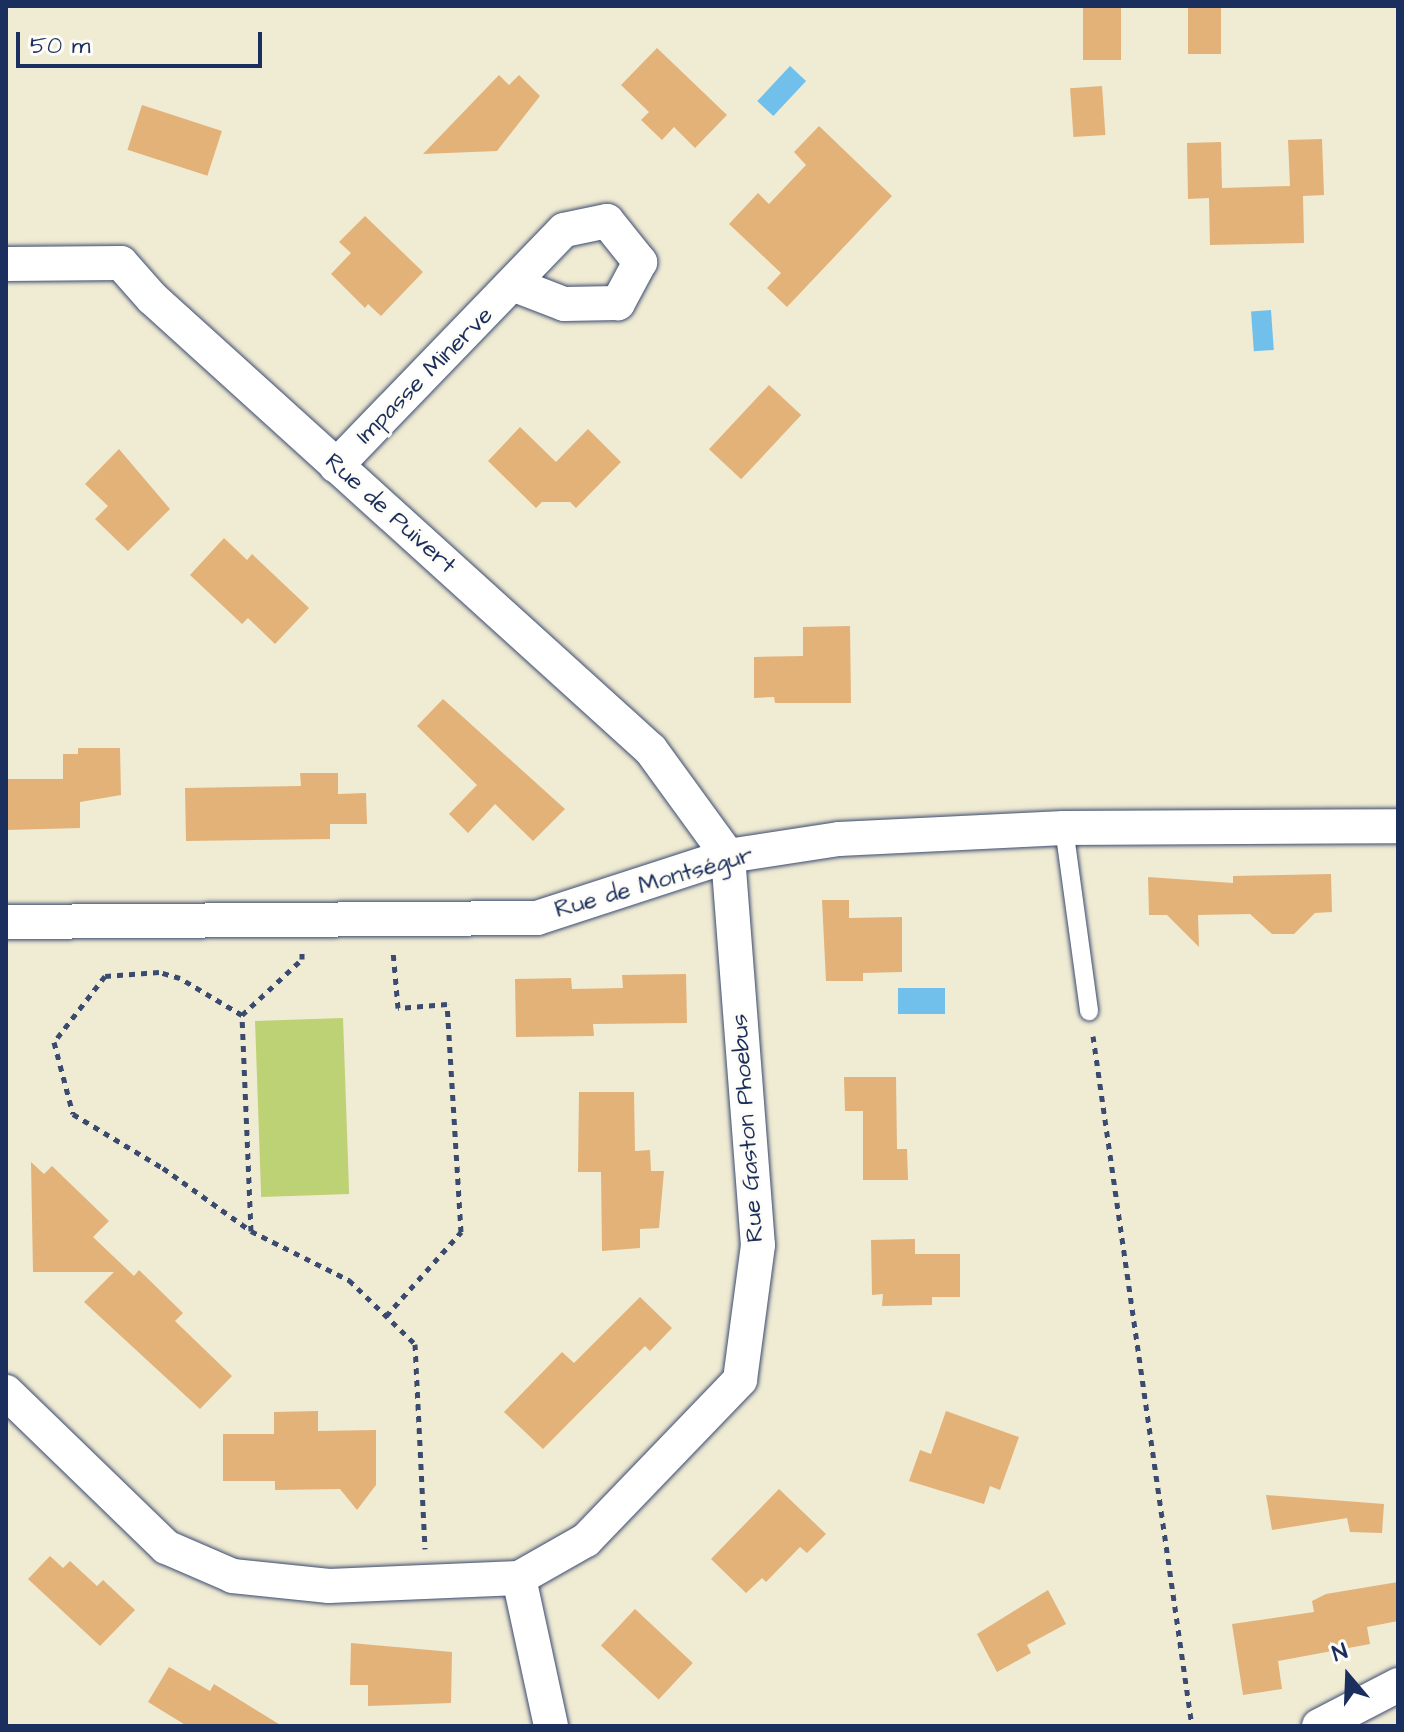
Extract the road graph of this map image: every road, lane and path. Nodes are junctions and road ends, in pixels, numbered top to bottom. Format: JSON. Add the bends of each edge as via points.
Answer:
{"nodes":[{"id":1,"x":6,"y":264,"type":"edge"},
{"id":2,"x":515,"y":285,"type":"dead end"},
{"id":3,"x":336,"y":466,"type":"junction"},
{"id":4,"x":1398,"y":826,"type":"edge"},
{"id":5,"x":1064,"y":828,"type":"junction"},
{"id":6,"x":728,"y":856,"type":"junction"},
{"id":7,"x":302,"y":917,"type":"junction"},
{"id":8,"x":391,"y":918,"type":"junction"},
{"id":9,"x":6,"y":922,"type":"edge"},
{"id":10,"x":1089,"y":1011,"type":"joint"},
{"id":11,"x":242,"y":1015,"type":"junction"},
{"id":12,"x":251,"y":1231,"type":"junction"},
{"id":13,"x":386,"y":1316,"type":"junction"},
{"id":14,"x":6,"y":1392,"type":"edge"},
{"id":15,"x":519,"y":1578,"type":"junction"},
{"id":16,"x":427,"y":1582,"type":"junction"},
{"id":17,"x":1398,"y":1685,"type":"edge"},
{"id":18,"x":551,"y":1726,"type":"edge"},
{"id":19,"x":1192,"y":1726,"type":"edge"},
{"id":20,"x":1319,"y":1726,"type":"edge"}],
"edges":[{"from":1,"to":3,"type":"street","name":"Rue de Puivert","via":[[121,263],[152,298]]},
{"from":2,"to":3,"type":"street","name":"Impasse Minerve"},
{"from":3,"to":6,"type":"street","name":"Rue de Puivert","via":[[651,750]]},
{"from":4,"to":5,"type":"street","name":"Rue de Montségur"},
{"from":5,"to":6,"type":"street","name":"Rue de Montségur","via":[[839,839]]},
{"from":5,"to":10,"type":"lane"},
{"from":6,"to":8,"type":"street","name":"Rue de Montségur","via":[[537,918]]},
{"from":6,"to":15,"type":"street","name":"Rue Gaston Phoebus","via":[[758,1245],[740,1380],[586,1540]]},
{"from":7,"to":8,"type":"street","name":"Rue de Montségur"},
{"from":7,"to":9,"type":"street","name":"Rue de Montségur"},
{"from":7,"to":11,"type":"path","via":[[302,959]]},
{"from":8,"to":13,"type":"path","via":[[398,1008],[447,1004],[461,1232]]},
{"from":10,"to":19,"type":"path"},
{"from":11,"to":12,"type":"path"},
{"from":11,"to":12,"type":"path","via":[[180,978],[159,972],[105,976],[54,1042],[73,1114],[163,1168]]},
{"from":12,"to":13,"type":"path","via":[[349,1280]]},
{"from":13,"to":16,"type":"path","via":[[415,1344]]},
{"from":14,"to":16,"type":"street","name":"Rue Gaston Phoebus","via":[[166,1547],[233,1576],[329,1586]]},
{"from":15,"to":16,"type":"street","name":"Rue Gaston Phoebus"},
{"from":15,"to":18,"type":"street"},
{"from":17,"to":20,"type":"street"}]}
